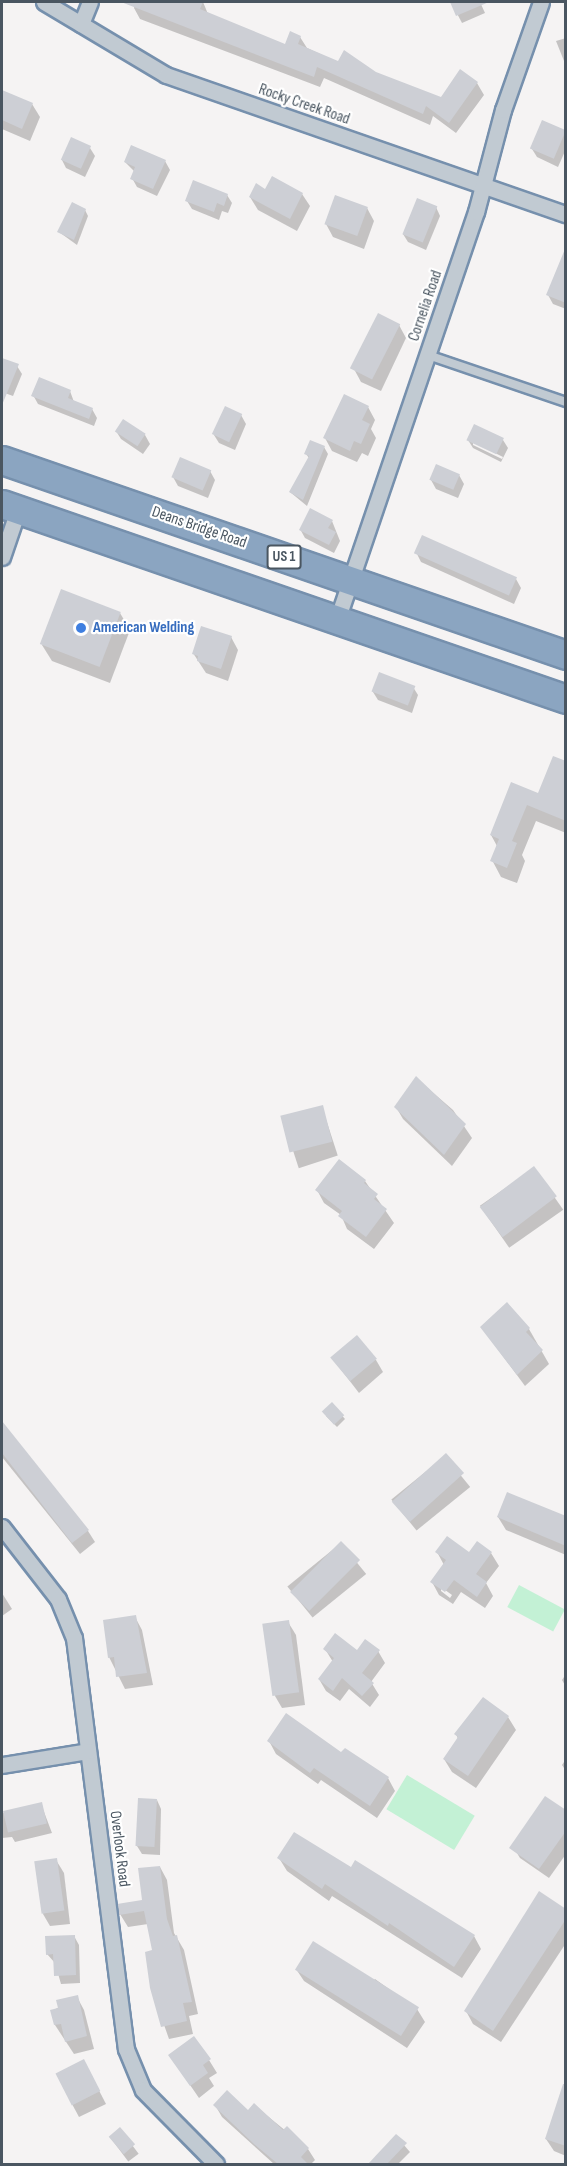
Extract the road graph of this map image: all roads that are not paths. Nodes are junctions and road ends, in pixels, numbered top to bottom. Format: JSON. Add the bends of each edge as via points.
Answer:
{"nodes":[{"id":1,"x":44,"y":2,"type":"edge"},
{"id":2,"x":90,"y":2,"type":"edge"},
{"id":3,"x":541,"y":2,"type":"edge"},
{"id":4,"x":81,"y":24,"type":"junction"},
{"id":5,"x":484,"y":186,"type":"junction"},
{"id":6,"x":566,"y":214,"type":"edge"},
{"id":7,"x":428,"y":355,"type":"junction"},
{"id":8,"x":566,"y":402,"type":"edge"},
{"id":9,"x":2,"y":460,"type":"edge"},
{"id":10,"x":10,"y":507,"type":"edge"},
{"id":11,"x":2,"y":557,"type":"edge"},
{"id":12,"x":353,"y":581,"type":"junction"},
{"id":13,"x":337,"y":620,"type":"junction"},
{"id":14,"x":564,"y":650,"type":"edge"},
{"id":15,"x":566,"y":699,"type":"edge"},
{"id":16,"x":2,"y":1527,"type":"edge"},
{"id":17,"x":88,"y":1751,"type":"junction"},
{"id":18,"x":2,"y":1765,"type":"edge"},
{"id":19,"x":216,"y":2164,"type":"edge"}],
"edges":[{"from":1,"to":4,"type":"street","name":"Rocky Creek Road"},
{"from":2,"to":4,"type":"street"},
{"from":3,"to":5,"type":"street","name":"Cornelia Road","via":[[503,110]]},
{"from":4,"to":5,"type":"street","name":"Rocky Creek Road","via":[[166,75]]},
{"from":5,"to":6,"type":"street","name":"Rocky Creek Road"},
{"from":5,"to":7,"type":"street","name":"Cornelia Road"},
{"from":7,"to":8,"type":"lane"},
{"from":7,"to":12,"type":"street","name":"Cornelia Road"},
{"from":9,"to":12,"type":"highway","name":"Deans Bridge Road","number":"US 1"},
{"from":10,"to":11,"type":"street"},
{"from":10,"to":13,"type":"highway"},
{"from":12,"to":13,"type":"street","name":"Cornelia Road"},
{"from":12,"to":14,"type":"highway","name":"Deans Bridge Road","number":"US 1"},
{"from":13,"to":15,"type":"highway"},
{"from":16,"to":17,"type":"street","name":"Overlook Road","via":[[58,1599],[74,1638]]},
{"from":17,"to":18,"type":"street"},
{"from":17,"to":19,"type":"street","name":"Overlook Road","via":[[126,2049],[143,2090]]}]}
